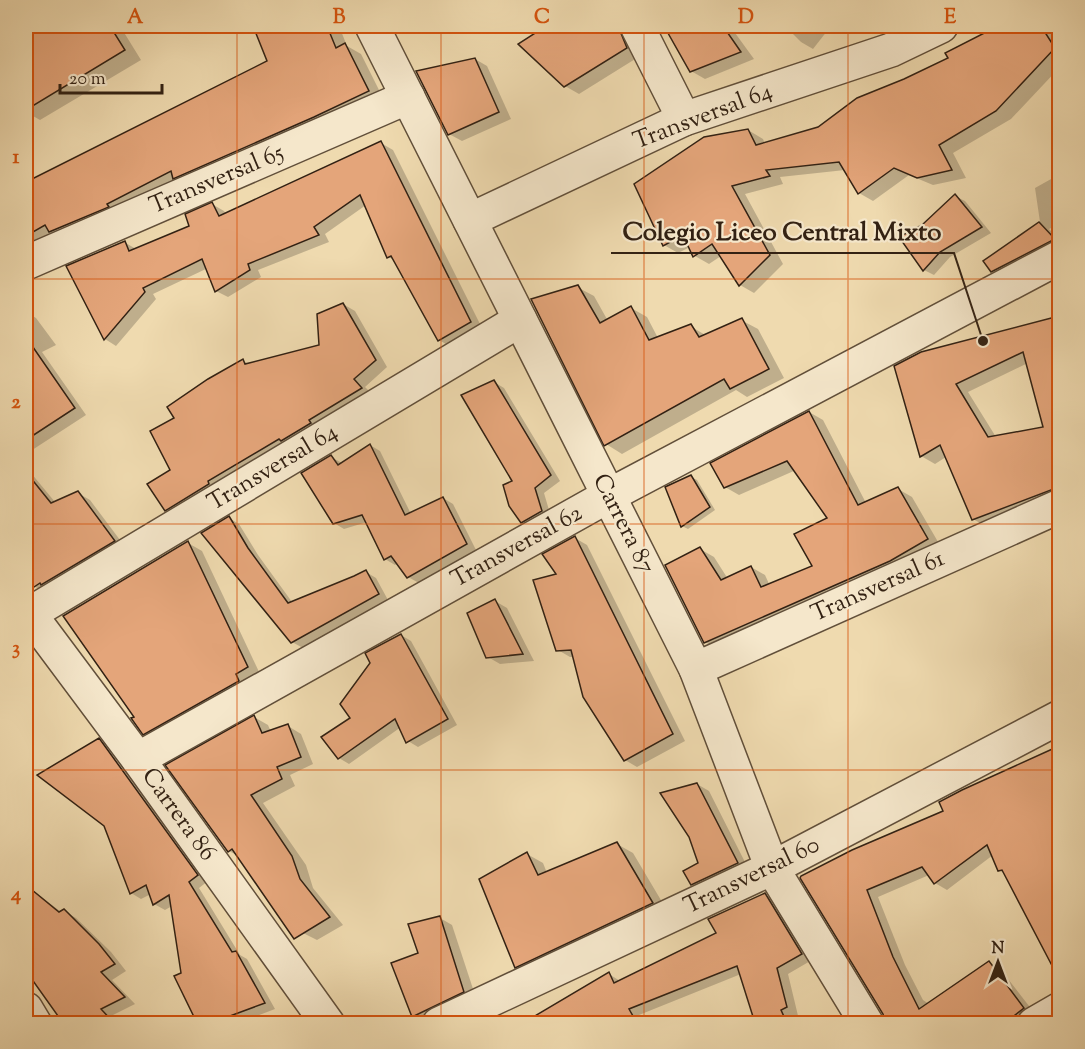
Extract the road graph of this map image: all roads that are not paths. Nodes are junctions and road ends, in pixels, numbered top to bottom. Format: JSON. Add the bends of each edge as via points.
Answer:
{"nodes":[{"id":1,"x":372,"y":26,"type":"edge"},
{"id":2,"x":637,"y":26,"type":"edge"},
{"id":3,"x":941,"y":26,"type":"edge"},
{"id":4,"x":885,"y":38,"type":"edge"},
{"id":5,"x":408,"y":97,"type":"junction"},
{"id":6,"x":684,"y":119,"type":"junction"},
{"id":7,"x":470,"y":220,"type":"junction"},
{"id":8,"x":1059,"y":257,"type":"edge"},
{"id":9,"x":26,"y":264,"type":"edge"},
{"id":10,"x":520,"y":320,"type":"junction"},
{"id":11,"x":608,"y":496,"type":"junction"},
{"id":12,"x":1059,"y":506,"type":"edge"},
{"id":13,"x":27,"y":613,"type":"edge"},
{"id":14,"x":696,"y":669,"type":"junction"},
{"id":15,"x":1059,"y":717,"type":"edge"},
{"id":16,"x":138,"y":759,"type":"junction"},
{"id":17,"x":772,"y":868,"type":"junction"},
{"id":18,"x":1059,"y":1009,"type":"edge"},
{"id":19,"x":26,"y":1010,"type":"edge"},
{"id":20,"x":35,"y":1023,"type":"edge"},
{"id":21,"x":328,"y":1023,"type":"edge"},
{"id":22,"x":439,"y":1023,"type":"edge"},
{"id":23,"x":867,"y":1023,"type":"edge"},
{"id":24,"x":1034,"y":1023,"type":"edge"}],
"edges":[{"from":1,"to":5,"type":"street","name":"Carrera 87"},
{"from":2,"to":6,"type":"street"},
{"from":3,"to":4,"type":"street","name":"Transversal 64"},
{"from":4,"to":6,"type":"street","name":"Transversal 64"},
{"from":5,"to":7,"type":"street","name":"Carrera 87"},
{"from":5,"to":9,"type":"street","name":"Transversal 65"},
{"from":6,"to":7,"type":"street","name":"Transversal 64"},
{"from":7,"to":10,"type":"street","name":"Carrera 87"},
{"from":8,"to":11,"type":"street","name":"Transversal 62"},
{"from":10,"to":11,"type":"street","name":"Carrera 87"},
{"from":10,"to":13,"type":"street","name":"Transversal 64"},
{"from":11,"to":14,"type":"street","name":"Carrera 87"},
{"from":11,"to":16,"type":"street","name":"Transversal 62"},
{"from":12,"to":14,"type":"street","name":"Transversal 61"},
{"from":13,"to":16,"type":"street","name":"Carrera 86"},
{"from":14,"to":17,"type":"street","name":"Carrera 87"},
{"from":15,"to":17,"type":"street","name":"Transversal 60"},
{"from":16,"to":21,"type":"street","name":"Carrera 86"},
{"from":17,"to":22,"type":"street","name":"Transversal 60"},
{"from":17,"to":23,"type":"street","name":"Carrera 87"},
{"from":18,"to":24,"type":"street"},
{"from":19,"to":20,"type":"street"}]}
